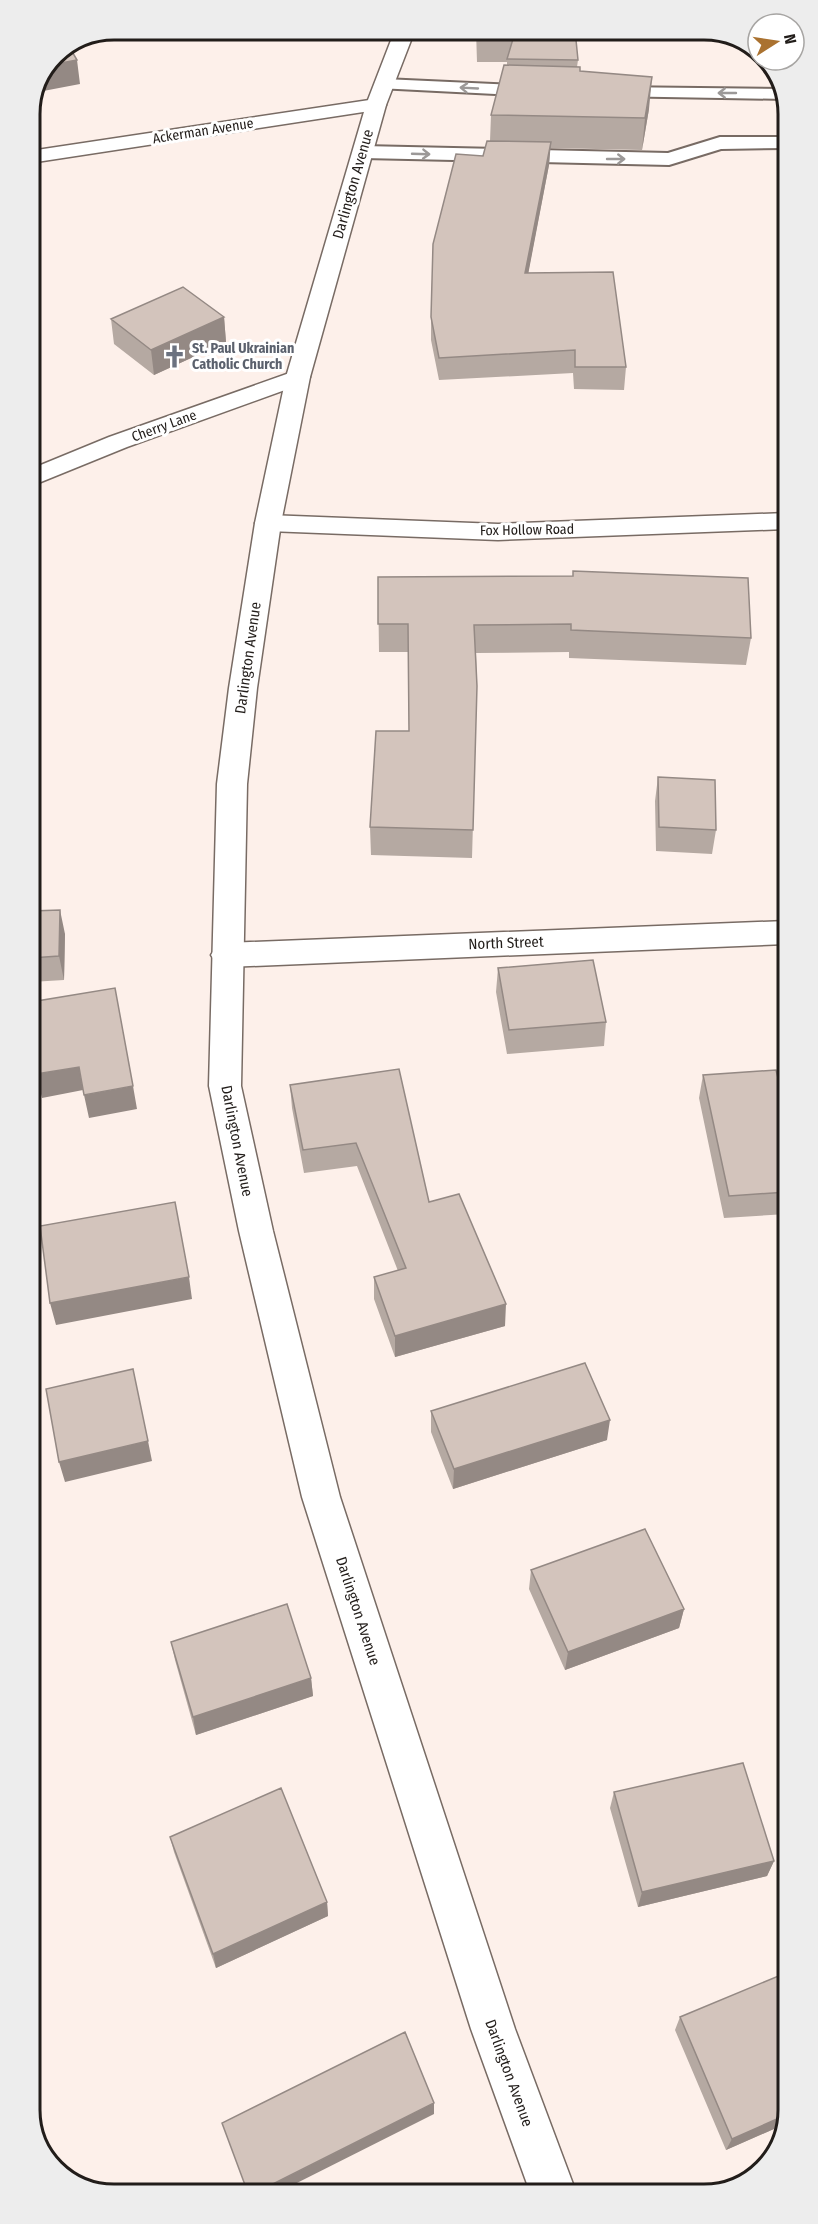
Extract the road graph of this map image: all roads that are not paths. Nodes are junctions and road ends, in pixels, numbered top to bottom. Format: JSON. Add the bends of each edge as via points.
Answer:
{"nodes":[{"id":1,"x":401,"y":40,"type":"edge"},
{"id":2,"x":553,"y":92,"type":"edge"},
{"id":3,"x":600,"y":92,"type":"edge"},
{"id":4,"x":380,"y":94,"type":"junction"},
{"id":5,"x":775,"y":94,"type":"edge"},
{"id":6,"x":778,"y":143,"type":"edge"},
{"id":7,"x":363,"y":152,"type":"junction"},
{"id":8,"x":41,"y":155,"type":"edge"},
{"id":9,"x":298,"y":377,"type":"junction"},
{"id":10,"x":41,"y":474,"type":"edge"},
{"id":11,"x":778,"y":521,"type":"edge"},
{"id":12,"x":268,"y":523,"type":"junction"},
{"id":13,"x":778,"y":932,"type":"edge"},
{"id":14,"x":226,"y":955,"type":"junction"},
{"id":15,"x":550,"y":2184,"type":"edge"}],
"edges":[{"from":1,"to":4,"type":"main road","name":"Darlington Avenue"},
{"from":2,"to":4,"type":"lane","one_way":true},
{"from":5,"to":3,"type":"lane","one_way":true},
{"from":4,"to":7,"type":"main road","name":"Darlington Avenue"},
{"from":4,"to":8,"type":"main road","name":"Ackerman Avenue"},
{"from":7,"to":6,"type":"lane","one_way":true,"via":[[669,159],[720,143]]},
{"from":7,"to":9,"type":"main road","name":"Darlington Avenue"},
{"from":9,"to":10,"type":"main road","name":"Cherry Lane"},
{"from":9,"to":12,"type":"main road","name":"Darlington Avenue"},
{"from":11,"to":12,"type":"main road","name":"Fox Hollow Road","via":[[498,532]]},
{"from":12,"to":14,"type":"main road","name":"Darlington Avenue","via":[[232,784]]},
{"from":13,"to":14,"type":"main road","name":"North Street"},
{"from":14,"to":15,"type":"main road","name":"Darlington Avenue","via":[[225,1086],[321,1497],[493,2029]]}]}
